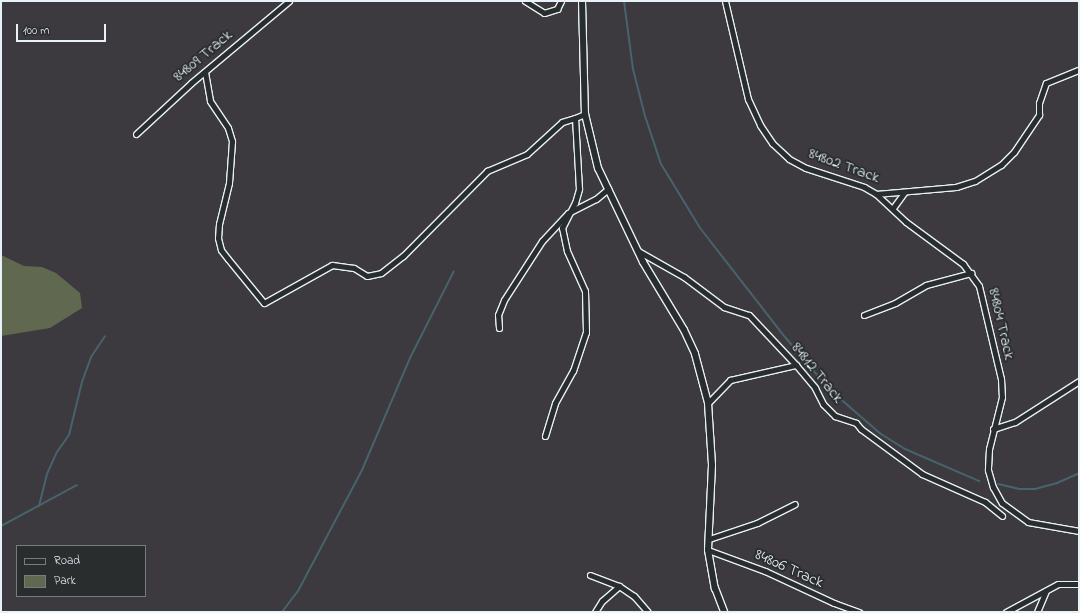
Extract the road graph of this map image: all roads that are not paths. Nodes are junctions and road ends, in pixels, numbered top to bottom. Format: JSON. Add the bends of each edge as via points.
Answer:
{"nodes":[{"id":1,"x":289,"y":1,"type":"edge"},
{"id":2,"x":525,"y":1,"type":"edge"},
{"id":3,"x":561,"y":1,"type":"edge"},
{"id":4,"x":582,"y":1,"type":"edge"},
{"id":5,"x":725,"y":1,"type":"edge"},
{"id":6,"x":1079,"y":70,"type":"edge"},
{"id":7,"x":204,"y":72,"type":"junction"},
{"id":8,"x":584,"y":114,"type":"junction"},
{"id":9,"x":575,"y":118,"type":"junction"},
{"id":10,"x":136,"y":134,"type":"dead end"},
{"id":11,"x":608,"y":189,"type":"junction"},
{"id":12,"x":904,"y":193,"type":"junction"},
{"id":13,"x":876,"y":194,"type":"junction"},
{"id":14,"x":893,"y":208,"type":"junction"},
{"id":15,"x":568,"y":213,"type":"junction"},
{"id":16,"x":638,"y":251,"type":"junction"},
{"id":17,"x":971,"y":273,"type":"junction"},
{"id":18,"x":864,"y":315,"type":"dead end"},
{"id":19,"x":499,"y":328,"type":"dead end"},
{"id":20,"x":796,"y":364,"type":"junction"},
{"id":21,"x":1079,"y":380,"type":"edge"},
{"id":22,"x":708,"y":403,"type":"junction"},
{"id":23,"x":993,"y":429,"type":"junction"},
{"id":24,"x":545,"y":436,"type":"dead end"},
{"id":25,"x":795,"y":504,"type":"dead end"},
{"id":26,"x":1002,"y":516,"type":"dead end"},
{"id":27,"x":1079,"y":531,"type":"edge"},
{"id":28,"x":709,"y":539,"type":"junction"},
{"id":29,"x":708,"y":550,"type":"junction"},
{"id":30,"x":590,"y":575,"type":"dead end"},
{"id":31,"x":1079,"y":584,"type":"edge"},
{"id":32,"x":619,"y":586,"type":"junction"},
{"id":33,"x":1048,"y":589,"type":"junction"},
{"id":34,"x":595,"y":612,"type":"edge"},
{"id":35,"x":648,"y":612,"type":"edge"},
{"id":36,"x":722,"y":612,"type":"edge"},
{"id":37,"x":859,"y":612,"type":"edge"},
{"id":38,"x":1006,"y":612,"type":"edge"},
{"id":39,"x":1037,"y":612,"type":"edge"}],
"edges":[{"from":1,"to":7,"type":"street","name":"84809 Track"},
{"from":2,"to":3,"type":"street","via":[[544,13],[556,9]]},
{"from":4,"to":8,"type":"street"},
{"from":5,"to":13,"type":"street","name":"84802 Track","via":[[748,100],[772,143],[789,158],[806,168],[864,187]]},
{"from":6,"to":12,"type":"street","name":"84802 Track","via":[[1046,83],[1039,103],[1039,115],[1014,152],[1001,165],[975,180],[956,187]]},
{"from":7,"to":9,"type":"street","via":[[210,100],[228,128],[232,141],[229,183],[218,238],[228,259],[264,303],[332,265],[354,268],[367,276],[380,273],[402,256],[488,171],[527,154],[562,122]]},
{"from":7,"to":10,"type":"street","name":"84809 Track"},
{"from":8,"to":9,"type":"street"},
{"from":8,"to":11,"type":"street","via":[[598,168]]},
{"from":9,"to":15,"type":"street","via":[[579,189]]},
{"from":11,"to":15,"type":"street","via":[[596,199]]},
{"from":11,"to":16,"type":"street"},
{"from":12,"to":13,"type":"street","name":"84802 Track"},
{"from":12,"to":14,"type":"street"},
{"from":13,"to":14,"type":"street","name":"84804 Track"},
{"from":14,"to":17,"type":"street","name":"84804 Track","via":[[906,222],[952,255]]},
{"from":15,"to":19,"type":"street","via":[[542,241],[515,280],[500,308],[497,320]]},
{"from":15,"to":24,"type":"street","via":[[563,236],[585,291],[587,318],[584,339],[573,371],[555,403]]},
{"from":16,"to":20,"type":"street","name":"84812 Track","via":[[684,277],[724,307],[749,316]]},
{"from":16,"to":22,"type":"street","via":[[684,330],[695,354]]},
{"from":17,"to":18,"type":"street","via":[[926,285],[895,303]]},
{"from":17,"to":23,"type":"street","name":"84804 Track","via":[[983,296],[1001,379],[1002,397]]},
{"from":20,"to":22,"type":"street","via":[[730,380]]},
{"from":20,"to":26,"type":"street","name":"84812 Track","via":[[815,388],[823,404],[835,416],[856,423],[922,474],[985,502]]},
{"from":21,"to":23,"type":"street","via":[[1015,422]]},
{"from":22,"to":28,"type":"street","via":[[712,465]]},
{"from":23,"to":27,"type":"street","name":"84804 Track","via":[[988,470],[993,487],[1002,503],[1028,522]]},
{"from":25,"to":28,"type":"street","via":[[757,523]]},
{"from":28,"to":29,"type":"street"},
{"from":29,"to":36,"type":"street"},
{"from":29,"to":37,"type":"street","name":"84806 Track","via":[[765,571]]},
{"from":30,"to":32,"type":"street"},
{"from":31,"to":33,"type":"street","via":[[1062,584]]},
{"from":32,"to":34,"type":"street","via":[[602,600]]},
{"from":32,"to":35,"type":"street","via":[[634,596]]},
{"from":33,"to":38,"type":"street"},
{"from":33,"to":39,"type":"street","via":[[1039,603]]}]}
